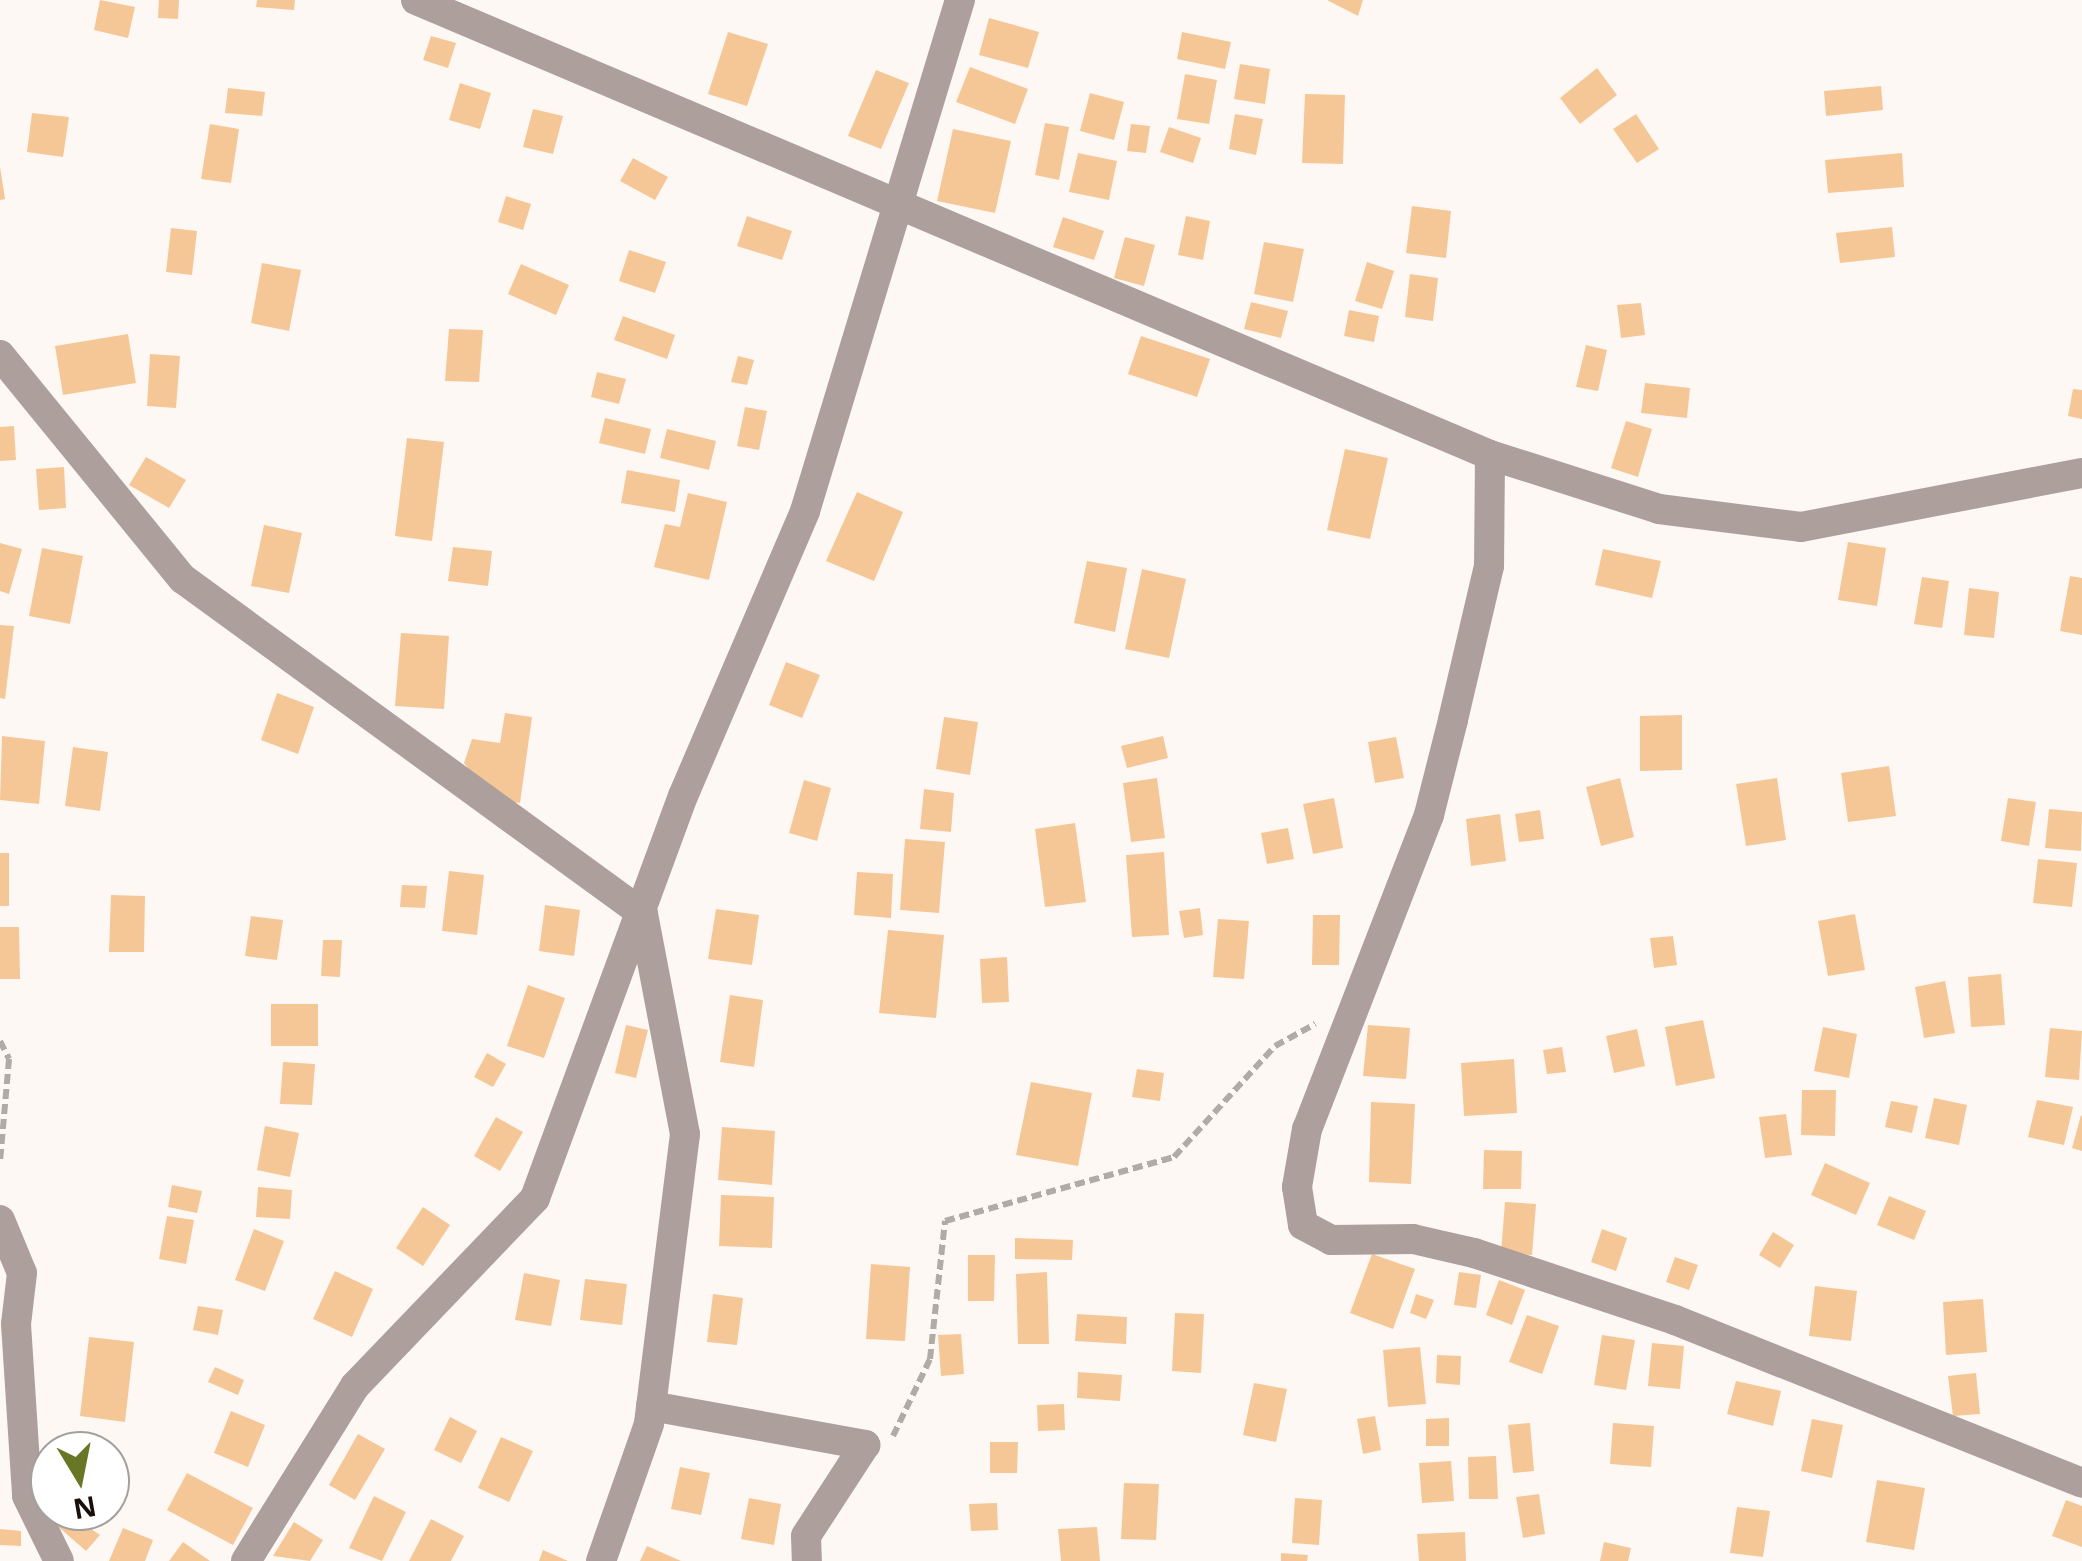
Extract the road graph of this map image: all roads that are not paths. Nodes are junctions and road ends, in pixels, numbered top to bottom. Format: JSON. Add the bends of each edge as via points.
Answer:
{"nodes":[{"id":1,"x":416,"y":0,"type":"edge"},
{"id":2,"x":960,"y":0,"type":"edge"},
{"id":3,"x":892,"y":200,"type":"junction"},
{"id":4,"x":0,"y":355,"type":"edge"},
{"id":5,"x":1490,"y":455,"type":"junction"},
{"id":6,"x":2082,"y":472,"type":"edge"},
{"id":7,"x":643,"y":914,"type":"junction"},
{"id":8,"x":0,"y":1220,"type":"edge"},
{"id":9,"x":651,"y":1406,"type":"junction"},
{"id":10,"x":2082,"y":1483,"type":"edge"},
{"id":11,"x":59,"y":1561,"type":"edge"},
{"id":12,"x":246,"y":1561,"type":"edge"},
{"id":13,"x":601,"y":1561,"type":"edge"},
{"id":14,"x":806,"y":1561,"type":"edge"}],
"edges":[{"from":1,"to":3,"type":"street","via":[[708,131]]},
{"from":2,"to":3,"type":"street"},
{"from":3,"to":5,"type":"street"},
{"from":3,"to":7,"type":"street","via":[[805,511]]},
{"from":4,"to":7,"type":"street","via":[[183,578]]},
{"from":5,"to":6,"type":"street","via":[[1659,509],[1800,528]]},
{"from":5,"to":10,"type":"street","via":[[1489,566],[1429,815],[1352,1004],[1304,1148],[1298,1209],[1313,1234],[1474,1253],[1675,1320]]},
{"from":7,"to":9,"type":"street","via":[[686,1134]]},
{"from":7,"to":12,"type":"street","via":[[534,1198],[356,1386]]},
{"from":8,"to":11,"type":"street","via":[[22,1273],[16,1324],[27,1496]]},
{"from":9,"to":13,"type":"street"},
{"from":9,"to":14,"type":"street","via":[[866,1444],[806,1536]]}]}
